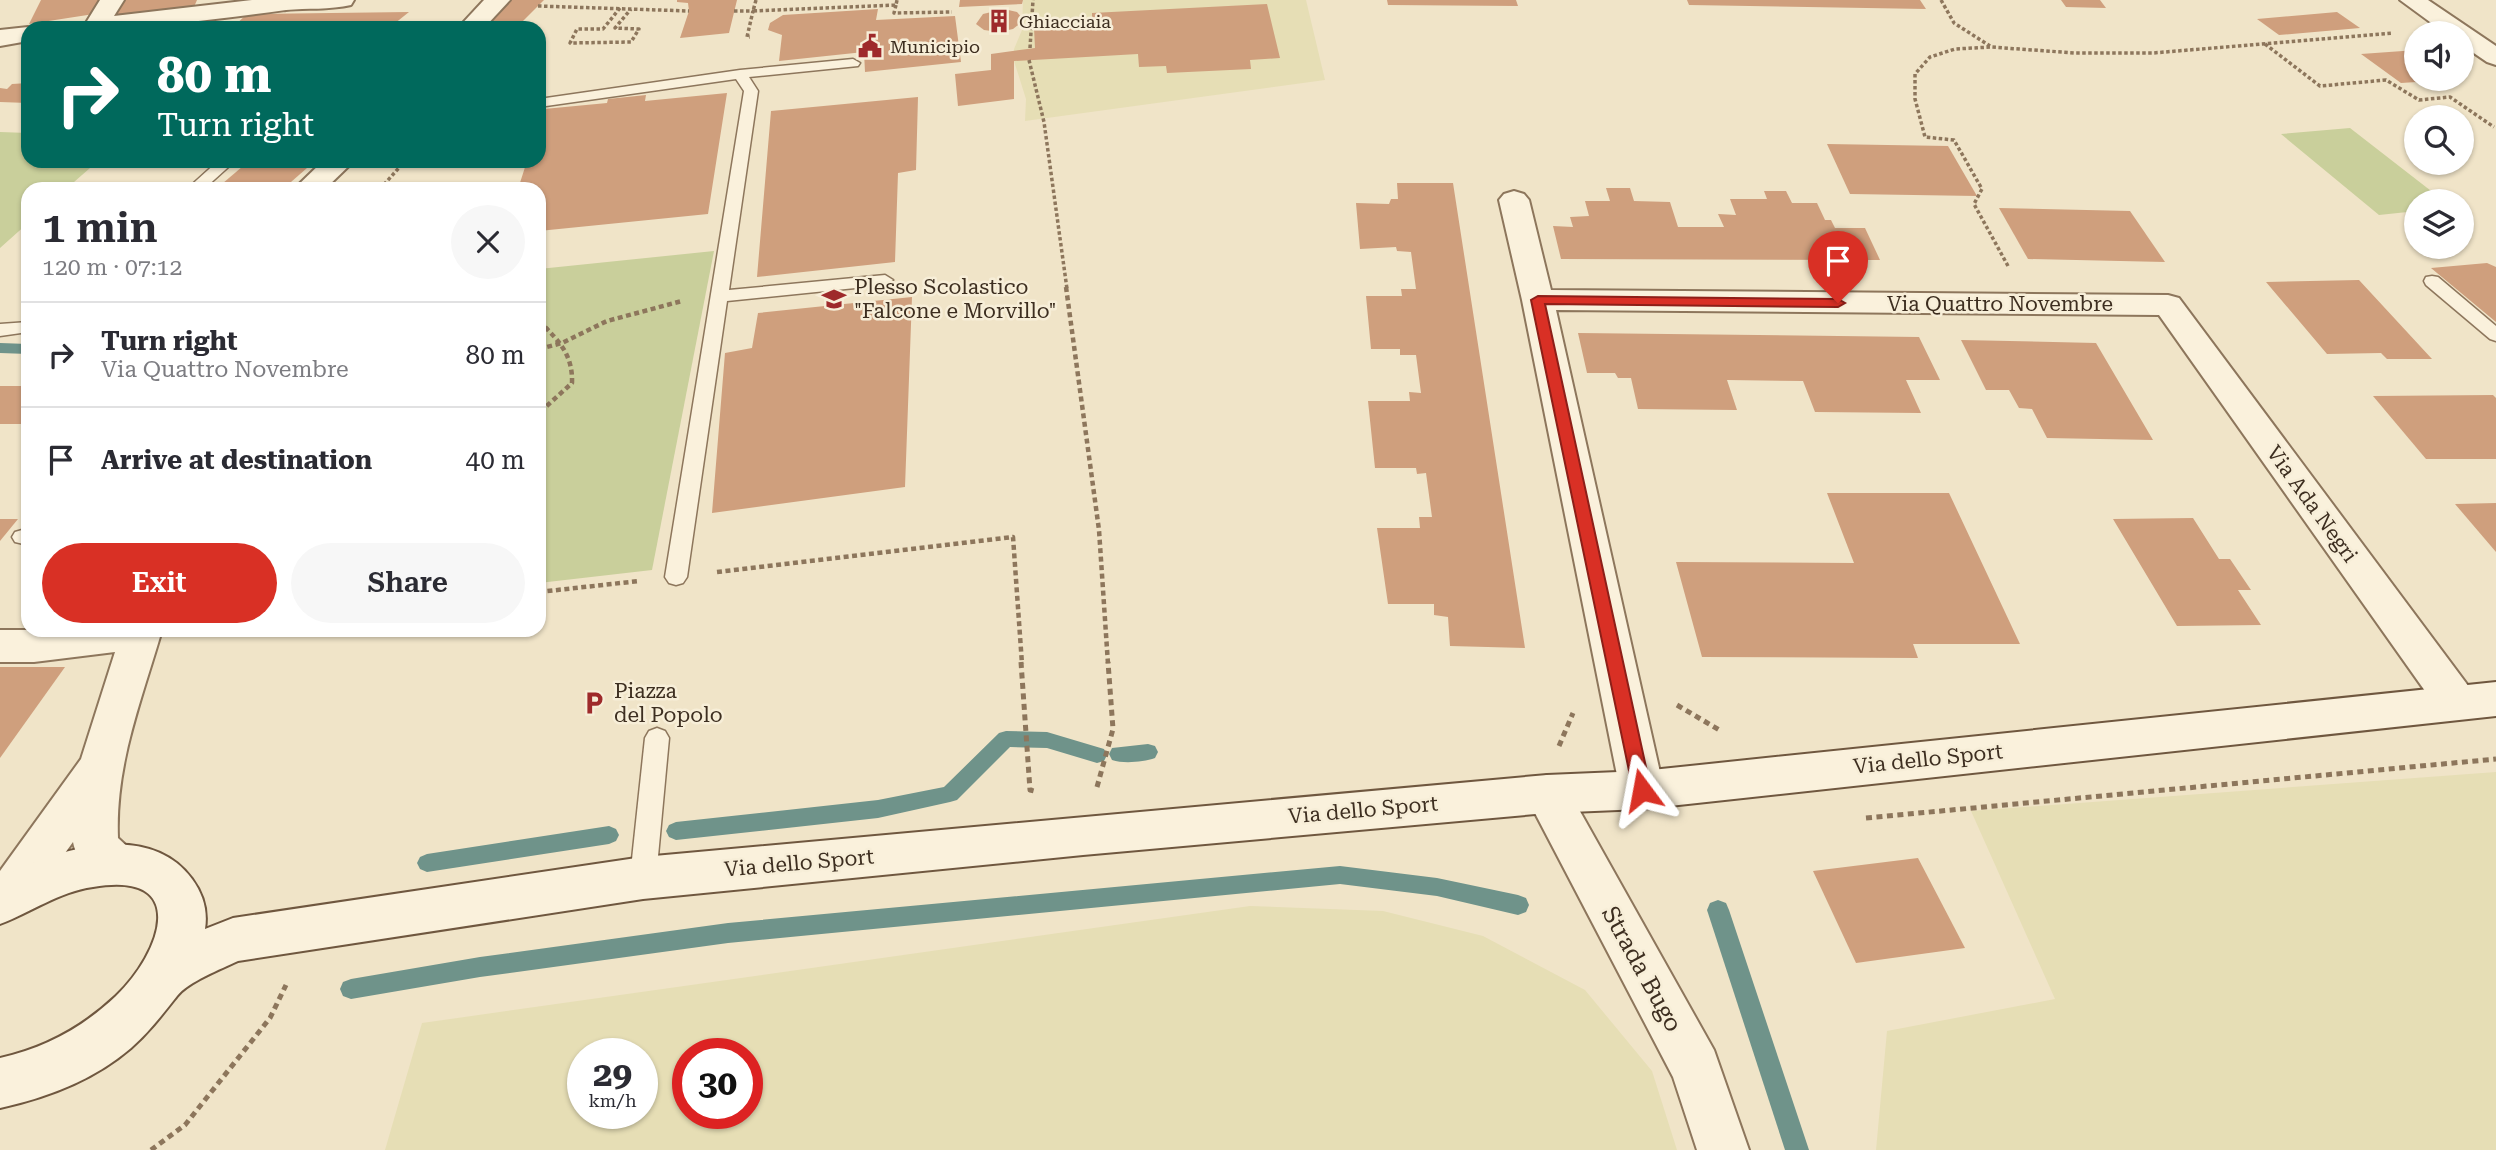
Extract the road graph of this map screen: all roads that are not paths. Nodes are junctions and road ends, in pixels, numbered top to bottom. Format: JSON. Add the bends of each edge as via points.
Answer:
{"nodes":[{"id":1,"x":112,"y":0,"type":"edge"},
{"id":2,"x":342,"y":0,"type":"edge"},
{"id":3,"x":498,"y":0,"type":"edge"},
{"id":4,"x":2412,"y":0,"type":"edge"},
{"id":5,"x":93,"y":21,"type":"edge"},
{"id":6,"x":137,"y":21,"type":"edge"},
{"id":7,"x":477,"y":21,"type":"edge"},
{"id":8,"x":2443,"y":21,"type":"edge"},
{"id":9,"x":21,"y":35,"type":"edge"},
{"id":10,"x":0,"y":38,"type":"edge"},
{"id":11,"x":2474,"y":42,"type":"edge"},
{"id":12,"x":2496,"y":57,"type":"edge"},
{"id":13,"x":853,"y":63,"type":"dead end"},
{"id":14,"x":740,"y":74,"type":"junction"},
{"id":15,"x":546,"y":102,"type":"edge"},
{"id":16,"x":219,"y":168,"type":"edge"},
{"id":17,"x":332,"y":168,"type":"edge"},
{"id":18,"x":203,"y":182,"type":"edge"},
{"id":19,"x":316,"y":182,"type":"edge"},
{"id":20,"x":1514,"y":200,"type":"dead end"},
{"id":21,"x":885,"y":280,"type":"dead end"},
{"id":22,"x":2432,"y":281,"type":"dead end"},
{"id":23,"x":721,"y":296,"type":"junction"},
{"id":24,"x":1538,"y":300,"type":"junction"},
{"id":25,"x":2168,"y":305,"type":"joint"},
{"id":26,"x":21,"y":328,"type":"edge"},
{"id":27,"x":0,"y":330,"type":"edge"},
{"id":28,"x":2496,"y":335,"type":"edge"},
{"id":29,"x":676,"y":577,"type":"road end"},
{"id":30,"x":78,"y":637,"type":"edge"},
{"id":31,"x":139,"y":637,"type":"edge"},
{"id":32,"x":27,"y":641,"type":"edge"},
{"id":33,"x":2476,"y":701,"type":"edge"},
{"id":34,"x":657,"y":738,"type":"dead end"},
{"id":35,"x":100,"y":767,"type":"junction"},
{"id":36,"x":1642,"y":790,"type":"junction"},
{"id":37,"x":1547,"y":794,"type":"junction"},
{"id":38,"x":115,"y":864,"type":"junction"},
{"id":39,"x":643,"y":878,"type":"junction"},
{"id":40,"x":2,"y":901,"type":"edge"},
{"id":41,"x":181,"y":932,"type":"junction"},
{"id":42,"x":233,"y":940,"type":"junction"},
{"id":43,"x":163,"y":977,"type":"junction"},
{"id":44,"x":19,"y":1078,"type":"edge"},
{"id":45,"x":0,"y":1104,"type":"edge"},
{"id":46,"x":1724,"y":1150,"type":"edge"}],
"edges":[{"from":1,"to":5,"type":"street"},
{"from":2,"to":6,"type":"street"},
{"from":3,"to":7,"type":"street"},
{"from":4,"to":8,"type":"street"},
{"from":9,"to":10,"type":"street"},
{"from":11,"to":12,"type":"street"},
{"from":13,"to":14,"type":"lane"},
{"from":14,"to":15,"type":"lane"},
{"from":14,"to":23,"type":"lane","via":[[751,91]]},
{"from":16,"to":18,"type":"lane"},
{"from":17,"to":19,"type":"street"},
{"from":20,"to":24,"type":"street"},
{"from":21,"to":23,"type":"lane"},
{"from":22,"to":28,"type":"lane"},
{"from":23,"to":29,"type":"lane"},
{"from":24,"to":25,"type":"street","name":"Via Quattro Novembre"},
{"from":24,"to":36,"type":"street"},
{"from":25,"to":33,"type":"street","name":"Via Ada Negri"},
{"from":26,"to":27,"type":"lane"},
{"from":30,"to":32,"type":"street"},
{"from":31,"to":35,"type":"street"},
{"from":33,"to":36,"type":"street","name":"Via dello Sport"},
{"from":34,"to":39,"type":"lane"},
{"from":35,"to":38,"type":"street","via":[[96,846]]},
{"from":35,"to":40,"type":"street","via":[[39,859]]},
{"from":36,"to":37,"type":"street","name":"Via dello Sport"},
{"from":37,"to":39,"type":"street","name":"Via dello Sport"},
{"from":37,"to":46,"type":"street","name":"Strada Bugo","via":[[1696,1068]]},
{"from":38,"to":40,"type":"street","via":[[60,874]]},
{"from":38,"to":41,"type":"street","via":[[149,870],[167,880],[180,901]]},
{"from":39,"to":42,"type":"street","name":"Via dello Sport"},
{"from":41,"to":42,"type":"street","name":"Via dello Sport"},
{"from":41,"to":43,"type":"street"},
{"from":42,"to":43,"type":"street","name":"Via dello Sport"},
{"from":43,"to":44,"type":"street","via":[[109,1034],[74,1058]]},
{"from":44,"to":45,"type":"street"}]}
